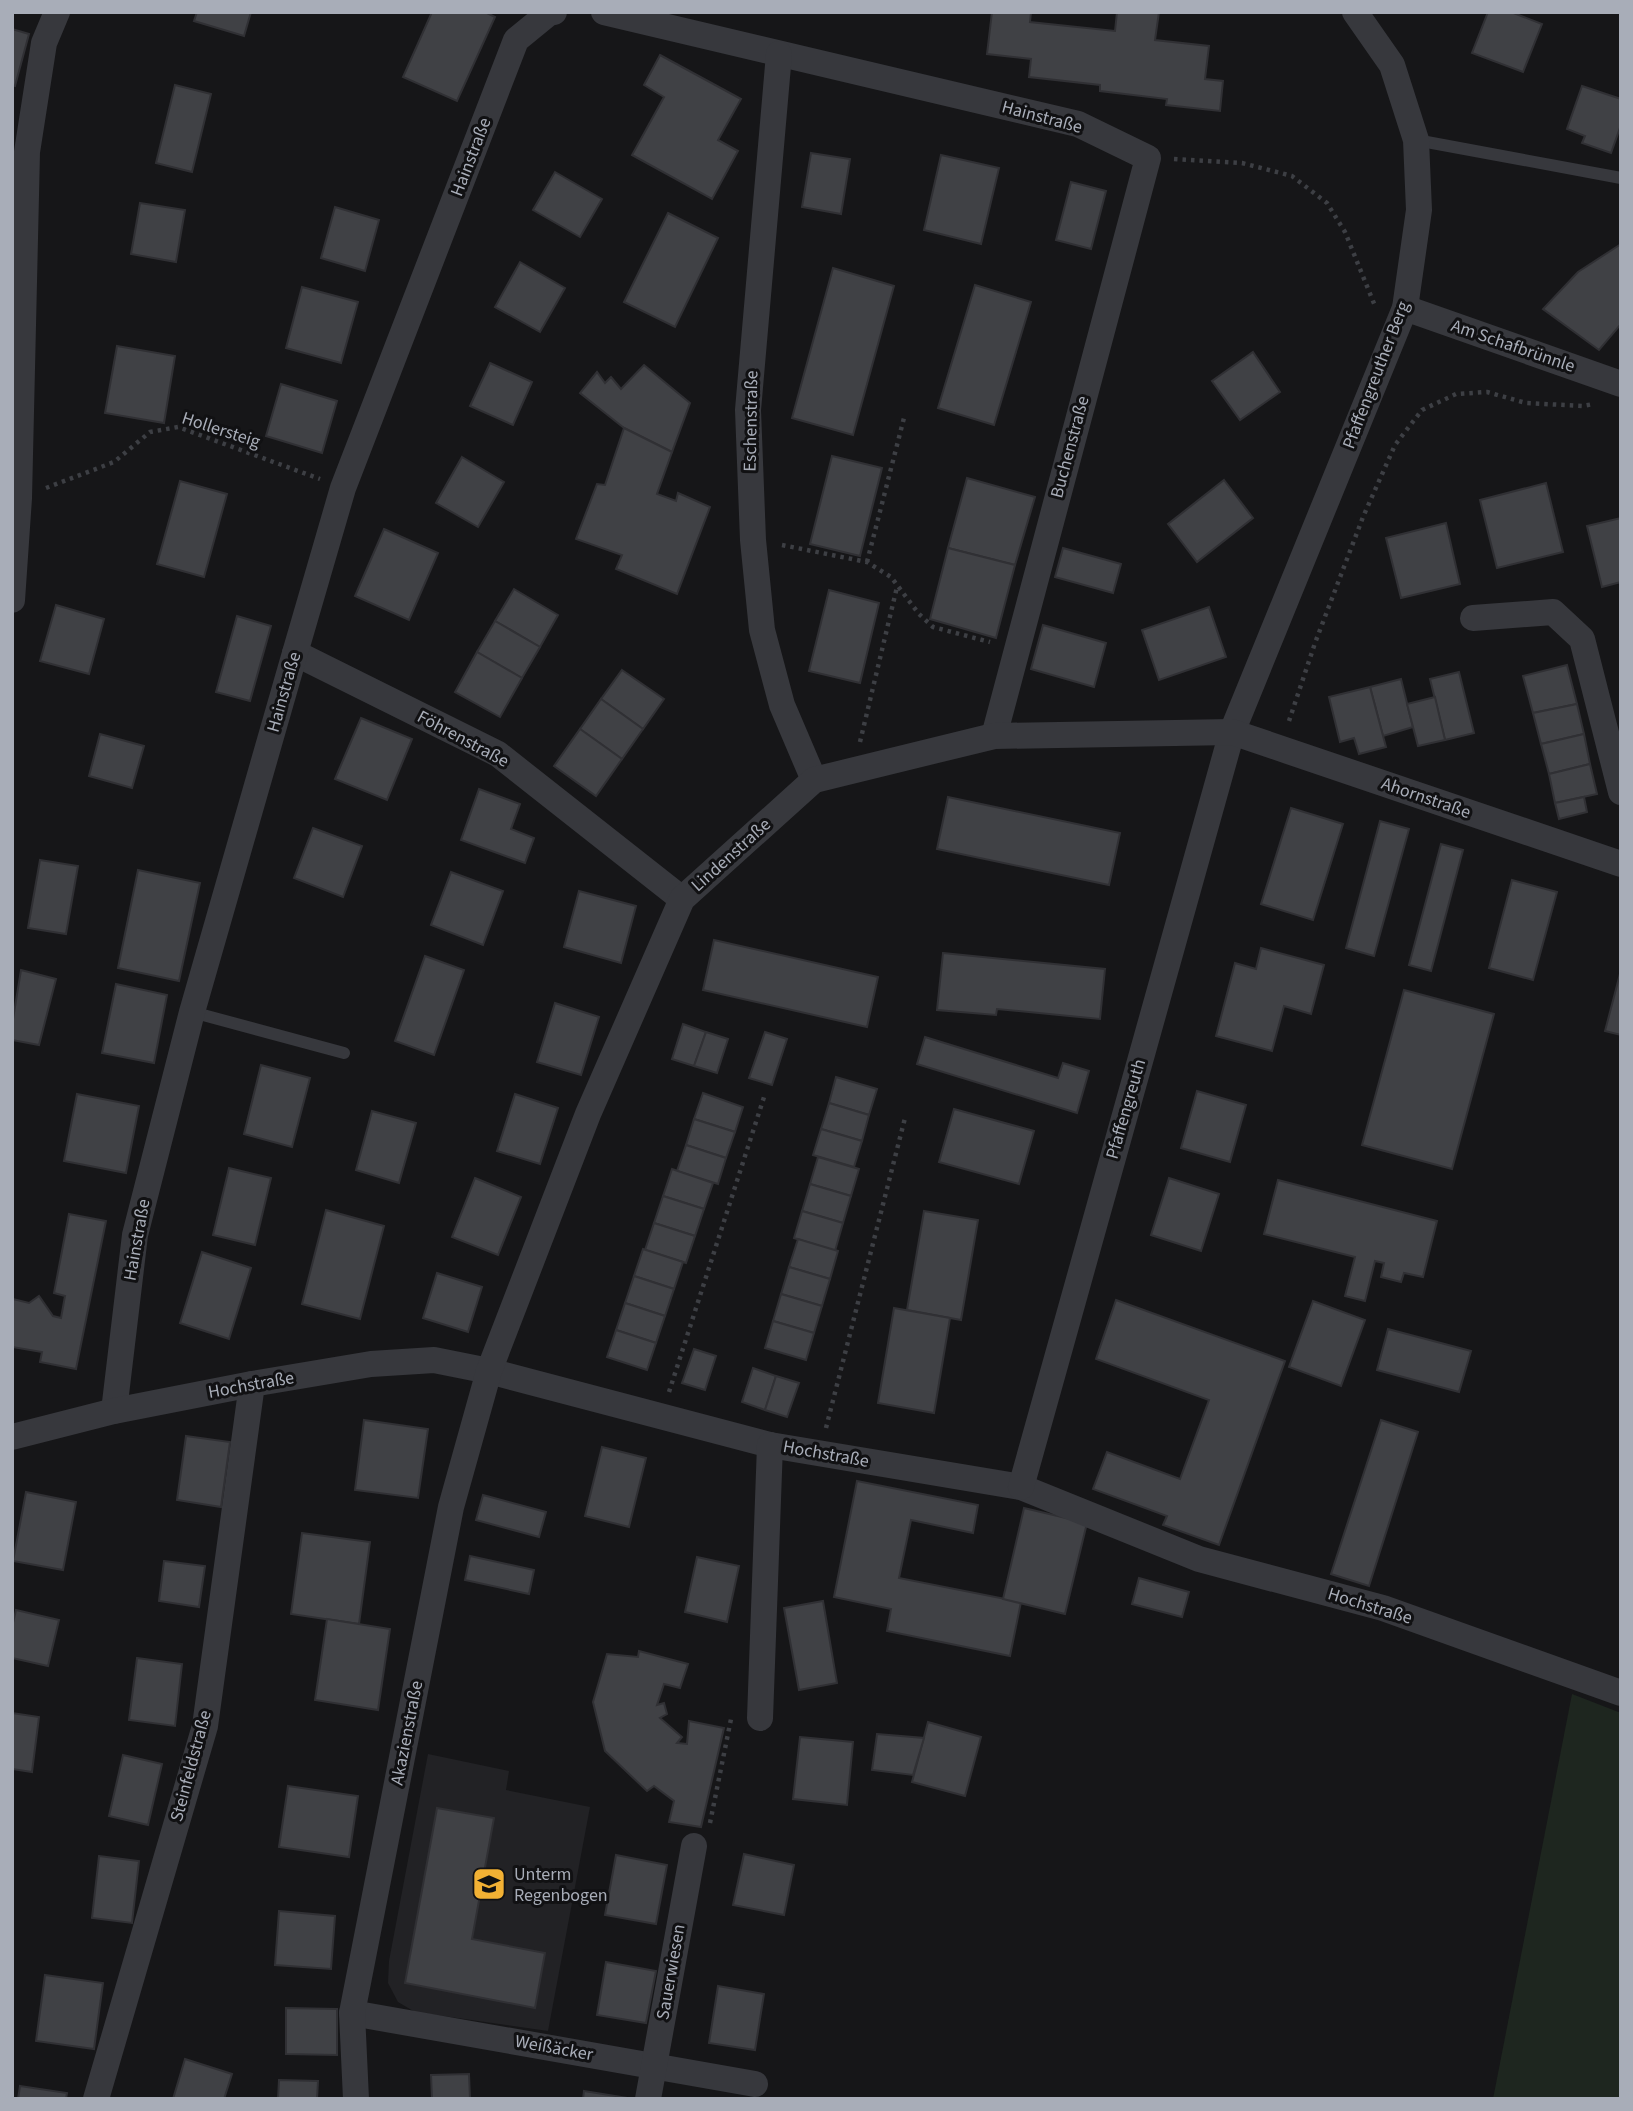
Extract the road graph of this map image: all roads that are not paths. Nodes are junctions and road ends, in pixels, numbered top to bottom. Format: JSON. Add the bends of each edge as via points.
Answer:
{"nodes":[{"id":1,"x":57,"y":12,"type":"edge"},
{"id":2,"x":554,"y":12,"type":"edge"},
{"id":3,"x":604,"y":12,"type":"edge"},
{"id":4,"x":1355,"y":12,"type":"edge"},
{"id":5,"x":779,"y":54,"type":"junction"},
{"id":6,"x":1416,"y":139,"type":"junction"},
{"id":7,"x":1148,"y":158,"type":"joint"},
{"id":8,"x":1621,"y":178,"type":"edge"},
{"id":9,"x":1405,"y":308,"type":"junction"},
{"id":10,"x":1621,"y":384,"type":"edge"},
{"id":11,"x":16,"y":463,"type":"edge"},
{"id":12,"x":12,"y":600,"type":"edge"},
{"id":13,"x":1473,"y":618,"type":"dead end"},
{"id":14,"x":295,"y":653,"type":"junction"},
{"id":15,"x":1232,"y":732,"type":"junction"},
{"id":16,"x":994,"y":736,"type":"junction"},
{"id":17,"x":814,"y":780,"type":"junction"},
{"id":18,"x":1621,"y":792,"type":"edge"},
{"id":19,"x":1621,"y":864,"type":"edge"},
{"id":20,"x":682,"y":899,"type":"junction"},
{"id":21,"x":192,"y":1012,"type":"junction"},
{"id":22,"x":344,"y":1054,"type":"dead end"},
{"id":23,"x":489,"y":1371,"type":"junction"},
{"id":24,"x":252,"y":1384,"type":"junction"},
{"id":25,"x":114,"y":1411,"type":"junction"},
{"id":26,"x":12,"y":1437,"type":"edge"},
{"id":27,"x":770,"y":1444,"type":"junction"},
{"id":28,"x":1021,"y":1487,"type":"junction"},
{"id":29,"x":1621,"y":1693,"type":"edge"},
{"id":30,"x":760,"y":1718,"type":"road end"},
{"id":31,"x":694,"y":1846,"type":"road end"},
{"id":32,"x":352,"y":2013,"type":"junction"},
{"id":33,"x":654,"y":2066,"type":"junction"},
{"id":34,"x":755,"y":2084,"type":"dead end"},
{"id":35,"x":96,"y":2099,"type":"edge"},
{"id":36,"x":356,"y":2099,"type":"edge"},
{"id":37,"x":648,"y":2099,"type":"edge"}],
"edges":[{"from":1,"to":11,"type":"street","via":[[44,43],[27,152]]},
{"from":2,"to":14,"type":"street","name":"Hainstraße","via":[[516,40],[343,488]]},
{"from":3,"to":5,"type":"street","name":"Hainstraße"},
{"from":4,"to":6,"type":"street","name":"Pfaffengreuther Berg","via":[[1391,65]]},
{"from":5,"to":7,"type":"street","name":"Hainstraße","via":[[1079,124]]},
{"from":5,"to":17,"type":"street","name":"Eschenstraße","via":[[748,410],[753,540],[765,642],[782,705]]},
{"from":6,"to":8,"type":"lane"},
{"from":6,"to":9,"type":"street","name":"Pfaffengreuther Berg","via":[[1419,210]]},
{"from":7,"to":16,"type":"street","name":"Buchenstraße"},
{"from":9,"to":10,"type":"street","name":"Am Schafbrünnle"},
{"from":9,"to":15,"type":"street","name":"Pfaffengreuther Berg"},
{"from":11,"to":12,"type":"street","via":[[19,498]]},
{"from":13,"to":18,"type":"street","via":[[1553,612],[1582,639]]},
{"from":14,"to":20,"type":"street","name":"Föhrenstraße","via":[[498,754]]},
{"from":14,"to":21,"type":"street","name":"Hainstraße"},
{"from":15,"to":16,"type":"street","name":"Lindenstraße"},
{"from":15,"to":19,"type":"street","name":"Ahornstraße"},
{"from":15,"to":28,"type":"street","name":"Pfaffengreuth"},
{"from":16,"to":17,"type":"street","name":"Lindenstraße"},
{"from":17,"to":20,"type":"street","name":"Lindenstraße"},
{"from":20,"to":23,"type":"street","name":"Lindenstraße","via":[[588,1114]]},
{"from":21,"to":22,"type":"lane"},
{"from":21,"to":25,"type":"street","name":"Hainstraße","via":[[135,1234]]},
{"from":23,"to":24,"type":"street","name":"Hochstraße","via":[[434,1360],[371,1364]]},
{"from":23,"to":27,"type":"street","name":"Hochstraße"},
{"from":23,"to":32,"type":"street","name":"Akazienstraße","via":[[452,1507]]},
{"from":24,"to":25,"type":"street","name":"Hochstraße"},
{"from":24,"to":35,"type":"street","name":"Steinfeldstraße","via":[[205,1726]]},
{"from":25,"to":26,"type":"street","name":"Hochstraße"},
{"from":27,"to":28,"type":"street","name":"Hochstraße"},
{"from":27,"to":30,"type":"street"},
{"from":28,"to":29,"type":"street","name":"Hochstraße","via":[[1199,1559],[1383,1608]]},
{"from":31,"to":33,"type":"street","name":"Sauerwiesen"},
{"from":32,"to":33,"type":"street","name":"Weißäcker"},
{"from":32,"to":36,"type":"street","name":"Akazienstraße"},
{"from":33,"to":34,"type":"street","name":"Weißäcker"},
{"from":33,"to":37,"type":"street","name":"Sauerwiesen"}]}
